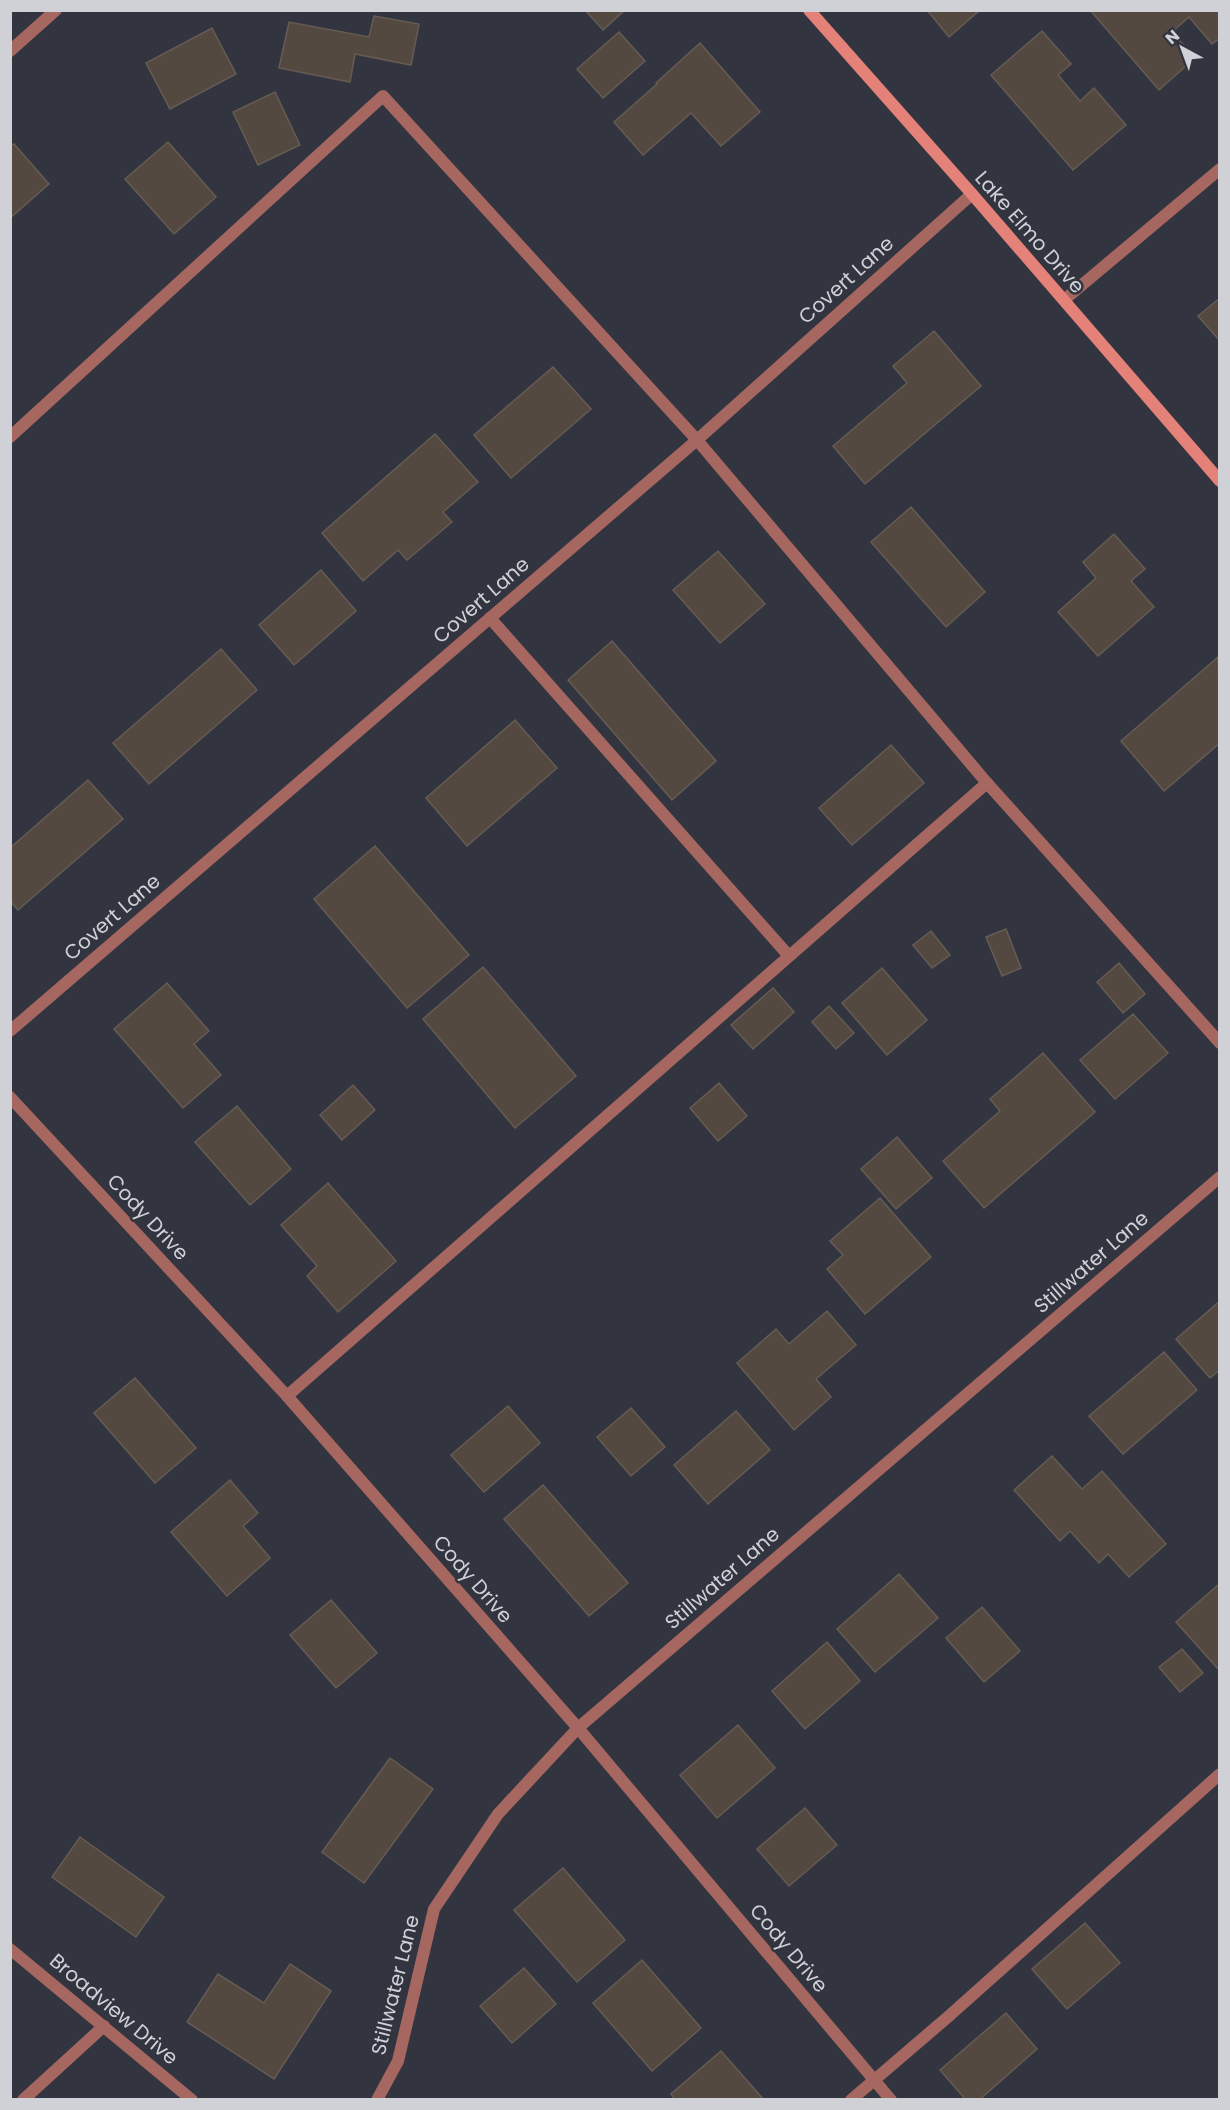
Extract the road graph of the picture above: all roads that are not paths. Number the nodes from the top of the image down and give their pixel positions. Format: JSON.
{"nodes":[{"id":1,"x":56,"y":10,"type":"edge"},
{"id":2,"x":808,"y":10,"type":"edge"},
{"id":3,"x":10,"y":51,"type":"edge"},
{"id":4,"x":1220,"y":169,"type":"edge"},
{"id":5,"x":972,"y":194,"type":"junction"},
{"id":6,"x":1064,"y":300,"type":"junction"},
{"id":7,"x":10,"y":437,"type":"edge"},
{"id":8,"x":697,"y":440,"type":"junction"},
{"id":9,"x":1220,"y":481,"type":"edge"},
{"id":10,"x":490,"y":618,"type":"junction"},
{"id":11,"x":987,"y":783,"type":"junction"},
{"id":12,"x":789,"y":956,"type":"junction"},
{"id":13,"x":10,"y":1031,"type":"edge"},
{"id":14,"x":1220,"y":1043,"type":"edge"},
{"id":15,"x":10,"y":1097,"type":"edge"},
{"id":16,"x":1220,"y":1177,"type":"edge"},
{"id":17,"x":287,"y":1396,"type":"junction"},
{"id":18,"x":578,"y":1728,"type":"junction"},
{"id":19,"x":1220,"y":1774,"type":"edge"},
{"id":20,"x":10,"y":1948,"type":"edge"},
{"id":21,"x":104,"y":2026,"type":"junction"},
{"id":22,"x":874,"y":2079,"type":"junction"},
{"id":23,"x":23,"y":2100,"type":"edge"},
{"id":24,"x":192,"y":2100,"type":"edge"},
{"id":25,"x":377,"y":2100,"type":"edge"},
{"id":26,"x":851,"y":2100,"type":"edge"},
{"id":27,"x":891,"y":2100,"type":"edge"}],
"edges":[{"from":1,"to":3,"type":"street"},
{"from":2,"to":5,"type":"street","name":"Lake Elmo Drive"},
{"from":4,"to":6,"type":"street"},
{"from":5,"to":6,"type":"street","name":"Lake Elmo Drive"},
{"from":5,"to":8,"type":"street","name":"Covert Lane"},
{"from":6,"to":9,"type":"street","name":"Lake Elmo Drive"},
{"from":7,"to":8,"type":"street"},
{"from":8,"to":10,"type":"street","name":"Covert Lane"},
{"from":8,"to":11,"type":"street"},
{"from":10,"to":12,"type":"street"},
{"from":10,"to":13,"type":"street","name":"Covert Lane"},
{"from":11,"to":12,"type":"street"},
{"from":11,"to":14,"type":"street"},
{"from":12,"to":17,"type":"street"},
{"from":15,"to":17,"type":"street","name":"Cody Drive"},
{"from":16,"to":18,"type":"street","name":"Stillwater Lane"},
{"from":17,"to":18,"type":"street","name":"Cody Drive"},
{"from":18,"to":22,"type":"street","name":"Cody Drive"},
{"from":18,"to":25,"type":"street","name":"Stillwater Lane"},
{"from":19,"to":22,"type":"street"},
{"from":20,"to":21,"type":"street","name":"Broadview Drive"},
{"from":21,"to":23,"type":"street"},
{"from":21,"to":24,"type":"street","name":"Broadview Drive"},
{"from":22,"to":26,"type":"street"},
{"from":22,"to":27,"type":"street","name":"Cody Drive"}]}
